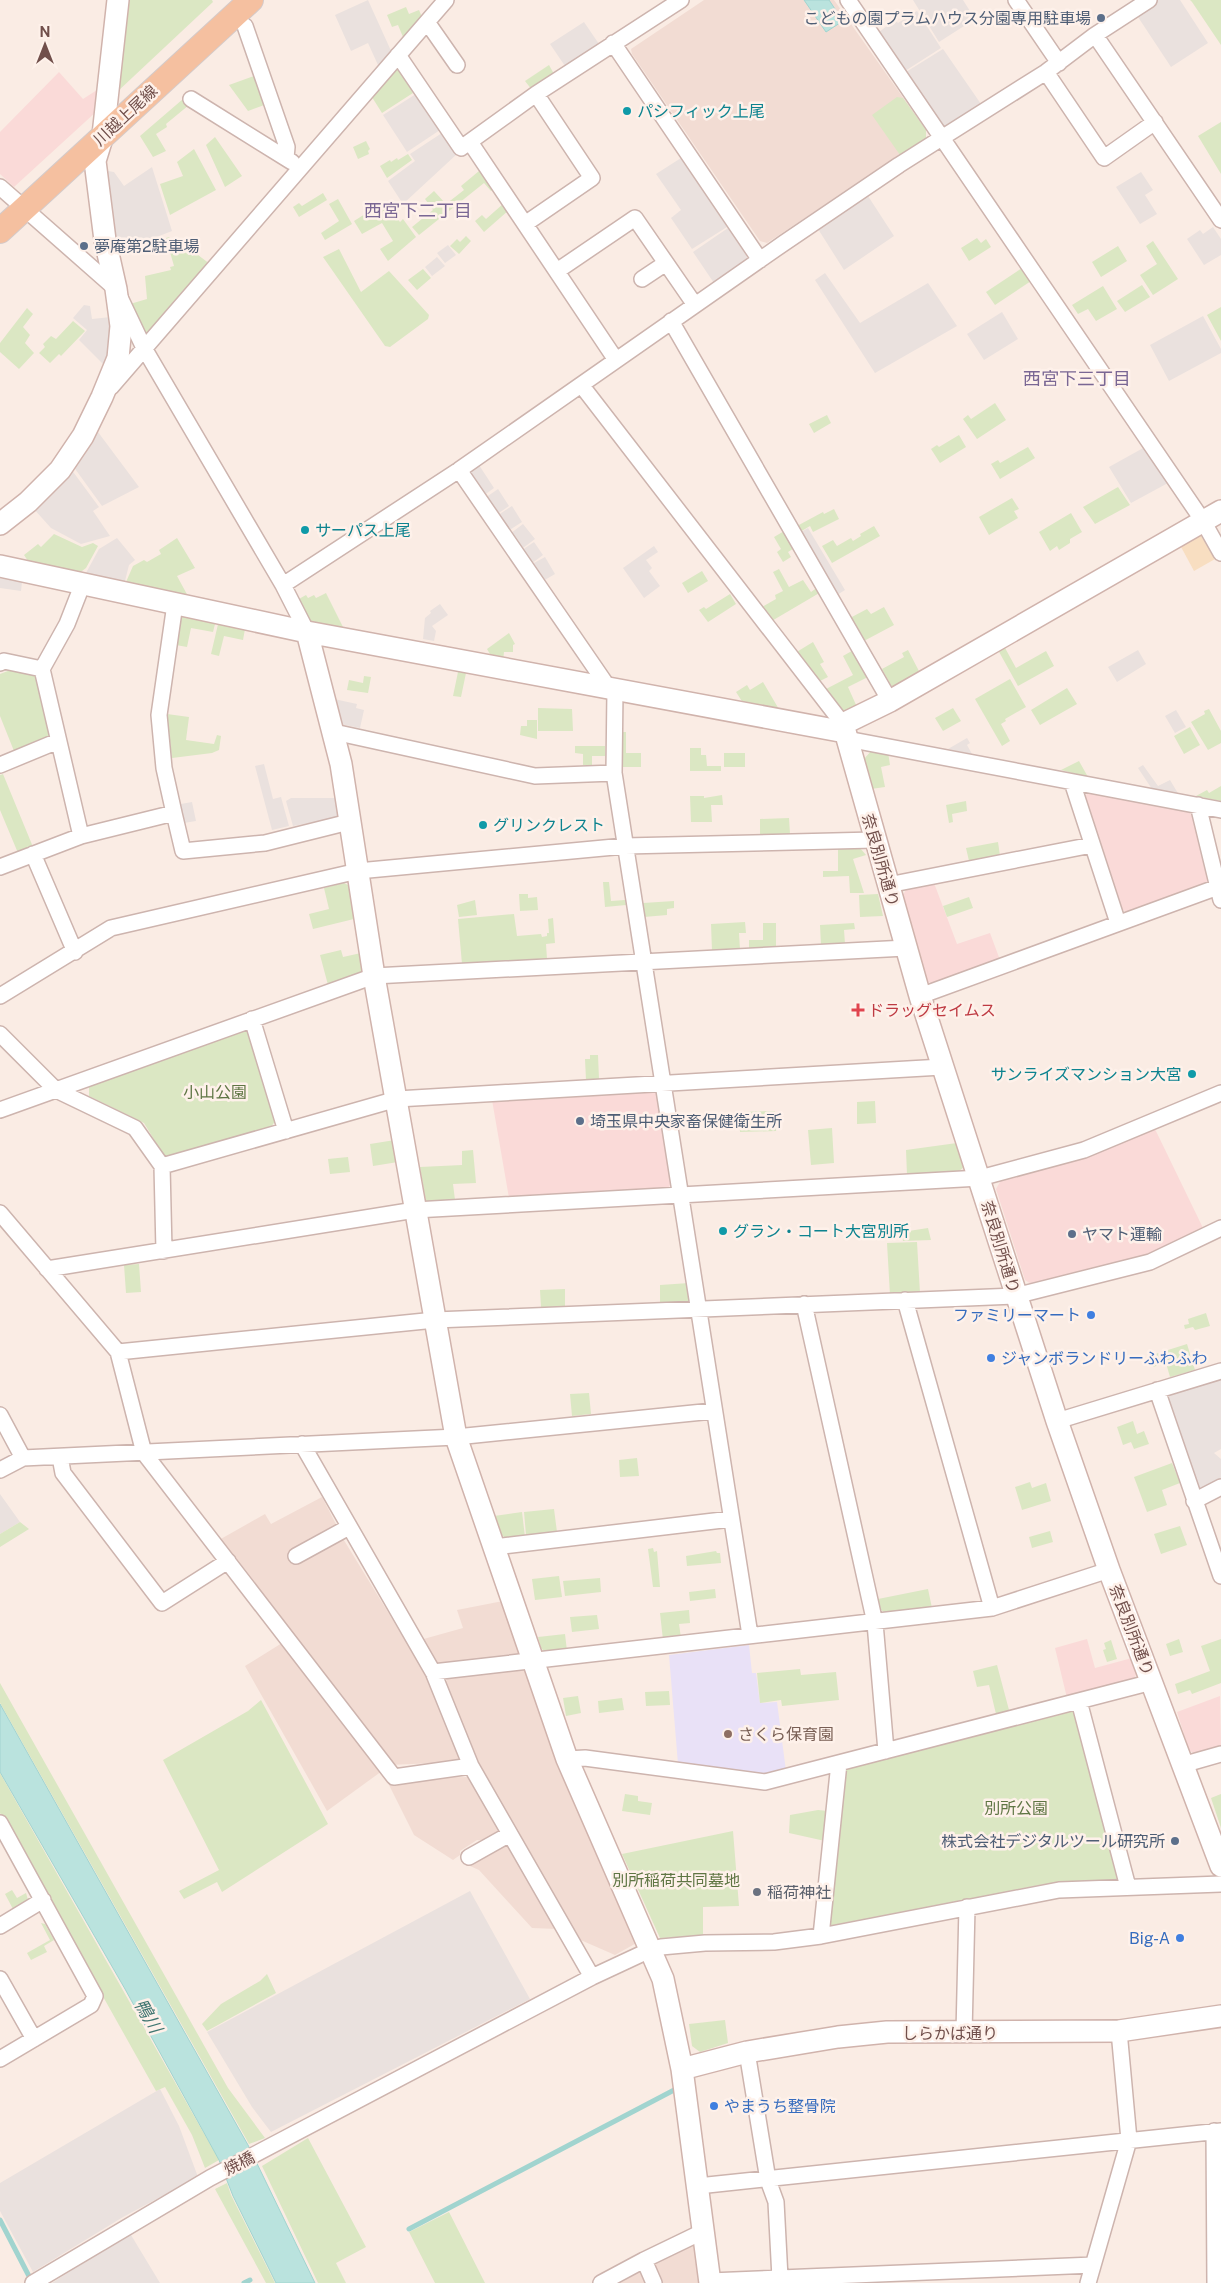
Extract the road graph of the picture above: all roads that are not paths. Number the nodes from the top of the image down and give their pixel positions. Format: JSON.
{"nodes":[{"id":1,"x":118,"y":0,"type":"edge"},
{"id":2,"x":251,"y":0,"type":"edge"},
{"id":3,"x":446,"y":0,"type":"edge"},
{"id":4,"x":681,"y":0,"type":"edge"},
{"id":5,"x":848,"y":0,"type":"edge"},
{"id":6,"x":1016,"y":0,"type":"edge"},
{"id":7,"x":1149,"y":0,"type":"edge"},
{"id":8,"x":427,"y":22,"type":"junction"},
{"id":9,"x":245,"y":26,"type":"dead end"},
{"id":10,"x":1095,"y":36,"type":"junction"},
{"id":11,"x":613,"y":43,"type":"junction"},
{"id":12,"x":398,"y":55,"type":"junction"},
{"id":13,"x":1059,"y":63,"type":"junction"},
{"id":14,"x":457,"y":65,"type":"dead end"},
{"id":15,"x":1046,"y":72,"type":"junction"},
{"id":16,"x":536,"y":94,"type":"junction"},
{"id":17,"x":191,"y":99,"type":"dead end"},
{"id":18,"x":1156,"y":122,"type":"junction"},
{"id":19,"x":104,"y":135,"type":"junction"},
{"id":20,"x":943,"y":138,"type":"junction"},
{"id":21,"x":470,"y":142,"type":"junction"},
{"id":22,"x":286,"y":158,"type":"junction"},
{"id":23,"x":299,"y":167,"type":"junction"},
{"id":24,"x":0,"y":187,"type":"edge"},
{"id":25,"x":23,"y":209,"type":"junction"},
{"id":26,"x":1221,"y":220,"type":"edge"},
{"id":27,"x":525,"y":224,"type":"junction"},
{"id":28,"x":0,"y":231,"type":"edge"},
{"id":29,"x":760,"y":260,"type":"junction"},
{"id":30,"x":666,"y":263,"type":"junction"},
{"id":31,"x":556,"y":271,"type":"junction"},
{"id":32,"x":642,"y":279,"type":"dead end"},
{"id":33,"x":116,"y":289,"type":"junction"},
{"id":34,"x":695,"y":305,"type":"junction"},
{"id":35,"x":672,"y":321,"type":"junction"},
{"id":36,"x":144,"y":348,"type":"junction"},
{"id":37,"x":616,"y":360,"type":"junction"},
{"id":38,"x":582,"y":386,"type":"junction"},
{"id":39,"x":102,"y":398,"type":"junction"},
{"id":40,"x":459,"y":470,"type":"junction"},
{"id":41,"x":1212,"y":516,"type":"edge"},
{"id":42,"x":0,"y":524,"type":"edge"},
{"id":43,"x":1221,"y":553,"type":"edge"},
{"id":44,"x":0,"y":566,"type":"edge"},
{"id":45,"x":83,"y":584,"type":"junction"},
{"id":46,"x":283,"y":584,"type":"junction"},
{"id":47,"x":175,"y":604,"type":"junction"},
{"id":48,"x":307,"y":632,"type":"junction"},
{"id":49,"x":0,"y":663,"type":"edge"},
{"id":50,"x":42,"y":669,"type":"junction"},
{"id":51,"x":609,"y":689,"type":"junction"},
{"id":52,"x":890,"y":701,"type":"junction"},
{"id":53,"x":334,"y":732,"type":"junction"},
{"id":54,"x":845,"y":732,"type":"junction"},
{"id":55,"x":58,"y":741,"type":"junction"},
{"id":56,"x":0,"y":765,"type":"edge"},
{"id":57,"x":614,"y":773,"type":"junction"},
{"id":58,"x":1072,"y":782,"type":"junction"},
{"id":59,"x":1198,"y":805,"type":"junction"},
{"id":60,"x":1221,"y":810,"type":"edge"},
{"id":61,"x":174,"y":813,"type":"junction"},
{"id":62,"x":349,"y":822,"type":"junction"},
{"id":63,"x":81,"y":836,"type":"junction"},
{"id":64,"x":874,"y":840,"type":"junction"},
{"id":65,"x":1092,"y":845,"type":"junction"},
{"id":66,"x":626,"y":846,"type":"junction"},
{"id":67,"x":33,"y":854,"type":"junction"},
{"id":68,"x":0,"y":867,"type":"edge"},
{"id":69,"x":358,"y":871,"type":"junction"},
{"id":70,"x":888,"y":885,"type":"junction"},
{"id":71,"x":1220,"y":894,"type":"edge"},
{"id":72,"x":1118,"y":923,"type":"junction"},
{"id":73,"x":906,"y":948,"type":"junction"},
{"id":74,"x":75,"y":952,"type":"junction"},
{"id":75,"x":643,"y":962,"type":"junction"},
{"id":76,"x":374,"y":976,"type":"junction"},
{"id":77,"x":0,"y":996,"type":"edge"},
{"id":78,"x":920,"y":996,"type":"junction"},
{"id":79,"x":252,"y":1020,"type":"junction"},
{"id":80,"x":0,"y":1034,"type":"edge"},
{"id":81,"x":942,"y":1067,"type":"junction"},
{"id":82,"x":664,"y":1083,"type":"junction"},
{"id":83,"x":56,"y":1090,"type":"junction"},
{"id":84,"x":1221,"y":1093,"type":"edge"},
{"id":85,"x":397,"y":1099,"type":"junction"},
{"id":86,"x":0,"y":1110,"type":"edge"},
{"id":87,"x":286,"y":1131,"type":"junction"},
{"id":88,"x":162,"y":1166,"type":"junction"},
{"id":89,"x":980,"y":1178,"type":"junction"},
{"id":90,"x":681,"y":1196,"type":"junction"},
{"id":91,"x":415,"y":1210,"type":"junction"},
{"id":92,"x":0,"y":1213,"type":"edge"},
{"id":93,"x":1221,"y":1228,"type":"edge"},
{"id":94,"x":164,"y":1251,"type":"junction"},
{"id":95,"x":47,"y":1269,"type":"junction"},
{"id":96,"x":1015,"y":1296,"type":"junction"},
{"id":97,"x":904,"y":1300,"type":"junction"},
{"id":98,"x":804,"y":1304,"type":"junction"},
{"id":99,"x":698,"y":1309,"type":"junction"},
{"id":100,"x":435,"y":1320,"type":"junction"},
{"id":101,"x":118,"y":1352,"type":"junction"},
{"id":102,"x":1221,"y":1371,"type":"edge"},
{"id":103,"x":1156,"y":1390,"type":"junction"},
{"id":104,"x":713,"y":1410,"type":"junction"},
{"id":105,"x":0,"y":1415,"type":"edge"},
{"id":106,"x":1057,"y":1421,"type":"junction"},
{"id":107,"x":456,"y":1438,"type":"junction"},
{"id":108,"x":302,"y":1444,"type":"junction"},
{"id":109,"x":144,"y":1452,"type":"junction"},
{"id":110,"x":60,"y":1456,"type":"junction"},
{"id":111,"x":23,"y":1458,"type":"junction"},
{"id":112,"x":0,"y":1470,"type":"edge"},
{"id":113,"x":1221,"y":1487,"type":"edge"},
{"id":114,"x":1194,"y":1501,"type":"junction"},
{"id":115,"x":731,"y":1519,"type":"junction"},
{"id":116,"x":349,"y":1527,"type":"junction"},
{"id":117,"x":494,"y":1547,"type":"junction"},
{"id":118,"x":296,"y":1556,"type":"dead end"},
{"id":119,"x":228,"y":1561,"type":"junction"},
{"id":120,"x":1110,"y":1570,"type":"junction"},
{"id":121,"x":1220,"y":1570,"type":"edge"},
{"id":122,"x":992,"y":1608,"type":"junction"},
{"id":123,"x":875,"y":1623,"type":"junction"},
{"id":124,"x":750,"y":1635,"type":"junction"},
{"id":125,"x":532,"y":1661,"type":"junction"},
{"id":126,"x":432,"y":1672,"type":"junction"},
{"id":127,"x":1152,"y":1682,"type":"junction"},
{"id":128,"x":1079,"y":1702,"type":"junction"},
{"id":129,"x":886,"y":1751,"type":"junction"},
{"id":130,"x":1221,"y":1754,"type":"edge"},
{"id":131,"x":568,"y":1759,"type":"junction"},
{"id":132,"x":839,"y":1763,"type":"junction"},
{"id":133,"x":1182,"y":1765,"type":"junction"},
{"id":134,"x":472,"y":1766,"type":"junction"},
{"id":135,"x":0,"y":1823,"type":"edge"},
{"id":136,"x":510,"y":1834,"type":"junction"},
{"id":137,"x":469,"y":1857,"type":"dead end"},
{"id":138,"x":1221,"y":1866,"type":"edge"},
{"id":139,"x":1221,"y":1884,"type":"edge"},
{"id":140,"x":1128,"y":1887,"type":"junction"},
{"id":141,"x":43,"y":1900,"type":"junction"},
{"id":142,"x":967,"y":1907,"type":"junction"},
{"id":143,"x":0,"y":1926,"type":"edge"},
{"id":144,"x":821,"y":1936,"type":"junction"},
{"id":145,"x":652,"y":1949,"type":"junction"},
{"id":146,"x":592,"y":1977,"type":"junction"},
{"id":147,"x":0,"y":1979,"type":"edge"},
{"id":148,"x":1221,"y":2016,"type":"edge"},
{"id":149,"x":1119,"y":2032,"type":"junction"},
{"id":150,"x":964,"y":2033,"type":"junction"},
{"id":151,"x":34,"y":2039,"type":"junction"},
{"id":152,"x":747,"y":2052,"type":"junction"},
{"id":153,"x":0,"y":2059,"type":"edge"},
{"id":154,"x":682,"y":2069,"type":"junction"},
{"id":155,"x":1218,"y":2131,"type":"edge"},
{"id":156,"x":1129,"y":2140,"type":"junction"},
{"id":157,"x":768,"y":2180,"type":"junction"},
{"id":158,"x":698,"y":2186,"type":"junction"},
{"id":159,"x":702,"y":2232,"type":"junction"},
{"id":160,"x":644,"y":2260,"type":"junction"},
{"id":161,"x":1093,"y":2265,"type":"junction"},
{"id":162,"x":780,"y":2278,"type":"junction"},
{"id":163,"x":36,"y":2281,"type":"edge"},
{"id":164,"x":710,"y":2282,"type":"edge"},
{"id":165,"x":601,"y":2283,"type":"edge"},
{"id":166,"x":654,"y":2283,"type":"edge"},
{"id":167,"x":1088,"y":2283,"type":"edge"},
{"id":168,"x":1215,"y":2283,"type":"edge"}],
"edges":[{"from":1,"to":19,"type":"street"},
{"from":2,"to":19,"type":"main road","name":"川越上尾線"},
{"from":3,"to":8,"type":"street"},
{"from":4,"to":11,"type":"street"},
{"from":5,"to":20,"type":"street"},
{"from":6,"to":13,"type":"street"},
{"from":7,"to":10,"type":"street"},
{"from":8,"to":12,"type":"street"},
{"from":8,"to":14,"type":"street"},
{"from":9,"to":22,"type":"street"},
{"from":10,"to":13,"type":"street"},
{"from":10,"to":18,"type":"street"},
{"from":11,"to":16,"type":"street"},
{"from":11,"to":29,"type":"street"},
{"from":12,"to":21,"type":"street"},
{"from":12,"to":23,"type":"street"},
{"from":13,"to":15,"type":"street"},
{"from":15,"to":18,"type":"street"},
{"from":15,"to":20,"type":"street"},
{"from":16,"to":21,"type":"street"},
{"from":16,"to":27,"type":"street"},
{"from":17,"to":22,"type":"street"},
{"from":18,"to":26,"type":"street"},
{"from":19,"to":25,"type":"main road","name":"川越上尾線"},
{"from":19,"to":33,"type":"street"},
{"from":20,"to":29,"type":"street"},
{"from":20,"to":41,"type":"street"},
{"from":21,"to":27,"type":"street"},
{"from":22,"to":23,"type":"street"},
{"from":23,"to":36,"type":"street"},
{"from":24,"to":25,"type":"street"},
{"from":25,"to":28,"type":"main road","name":"川越上尾線"},
{"from":25,"to":33,"type":"street"},
{"from":27,"to":31,"type":"street"},
{"from":29,"to":34,"type":"street"},
{"from":30,"to":31,"type":"street"},
{"from":30,"to":32,"type":"street"},
{"from":30,"to":34,"type":"street"},
{"from":31,"to":37,"type":"street"},
{"from":33,"to":36,"type":"street"},
{"from":33,"to":39,"type":"street"},
{"from":34,"to":35,"type":"street"},
{"from":35,"to":37,"type":"street"},
{"from":35,"to":52,"type":"street"},
{"from":36,"to":39,"type":"street"},
{"from":36,"to":46,"type":"street"},
{"from":37,"to":38,"type":"street"},
{"from":38,"to":40,"type":"street"},
{"from":38,"to":54,"type":"street"},
{"from":39,"to":42,"type":"street"},
{"from":40,"to":46,"type":"street"},
{"from":40,"to":51,"type":"street"},
{"from":41,"to":43,"type":"street"},
{"from":41,"to":52,"type":"street"},
{"from":44,"to":45,"type":"street"},
{"from":45,"to":47,"type":"street"},
{"from":45,"to":50,"type":"street"},
{"from":46,"to":48,"type":"street"},
{"from":47,"to":48,"type":"street"},
{"from":47,"to":61,"type":"street"},
{"from":48,"to":51,"type":"street"},
{"from":48,"to":53,"type":"street"},
{"from":49,"to":50,"type":"street"},
{"from":50,"to":55,"type":"street"},
{"from":51,"to":54,"type":"street"},
{"from":51,"to":57,"type":"street"},
{"from":52,"to":54,"type":"street"},
{"from":53,"to":57,"type":"street"},
{"from":53,"to":62,"type":"street"},
{"from":54,"to":58,"type":"street"},
{"from":54,"to":64,"type":"street","name":"奈良別所通り"},
{"from":55,"to":56,"type":"street"},
{"from":55,"to":63,"type":"street"},
{"from":57,"to":66,"type":"street"},
{"from":58,"to":59,"type":"street"},
{"from":58,"to":65,"type":"street"},
{"from":59,"to":60,"type":"street"},
{"from":59,"to":71,"type":"street"},
{"from":61,"to":62,"type":"street"},
{"from":61,"to":63,"type":"street"},
{"from":62,"to":69,"type":"street"},
{"from":63,"to":67,"type":"street"},
{"from":64,"to":66,"type":"street"},
{"from":64,"to":70,"type":"street","name":"奈良別所通り"},
{"from":65,"to":70,"type":"street"},
{"from":65,"to":72,"type":"street"},
{"from":66,"to":69,"type":"street"},
{"from":66,"to":75,"type":"street"},
{"from":67,"to":68,"type":"street"},
{"from":67,"to":74,"type":"street"},
{"from":69,"to":74,"type":"street"},
{"from":69,"to":76,"type":"street"},
{"from":70,"to":73,"type":"street","name":"奈良別所通り"},
{"from":71,"to":72,"type":"street"},
{"from":72,"to":78,"type":"street"},
{"from":73,"to":75,"type":"street"},
{"from":73,"to":78,"type":"street","name":"奈良別所通り"},
{"from":74,"to":77,"type":"street"},
{"from":75,"to":76,"type":"street"},
{"from":75,"to":82,"type":"street"},
{"from":76,"to":79,"type":"street"},
{"from":76,"to":85,"type":"street"},
{"from":78,"to":81,"type":"street","name":"奈良別所通り"},
{"from":79,"to":83,"type":"street"},
{"from":79,"to":87,"type":"street"},
{"from":80,"to":83,"type":"street"},
{"from":81,"to":82,"type":"street"},
{"from":81,"to":89,"type":"street","name":"奈良別所通り"},
{"from":82,"to":85,"type":"street"},
{"from":82,"to":90,"type":"street"},
{"from":83,"to":86,"type":"street"},
{"from":83,"to":88,"type":"street"},
{"from":84,"to":89,"type":"street"},
{"from":85,"to":87,"type":"street"},
{"from":85,"to":91,"type":"street"},
{"from":87,"to":88,"type":"street"},
{"from":88,"to":94,"type":"street"},
{"from":89,"to":90,"type":"street"},
{"from":89,"to":96,"type":"street","name":"奈良別所通り"},
{"from":90,"to":91,"type":"street"},
{"from":90,"to":99,"type":"street"},
{"from":91,"to":94,"type":"street"},
{"from":91,"to":100,"type":"street"},
{"from":92,"to":95,"type":"street"},
{"from":93,"to":96,"type":"street"},
{"from":94,"to":95,"type":"street"},
{"from":95,"to":101,"type":"street"},
{"from":96,"to":97,"type":"street"},
{"from":96,"to":106,"type":"street","name":"奈良別所通り"},
{"from":97,"to":98,"type":"street"},
{"from":97,"to":122,"type":"street"},
{"from":98,"to":99,"type":"street"},
{"from":98,"to":123,"type":"street"},
{"from":99,"to":100,"type":"street"},
{"from":99,"to":104,"type":"street"},
{"from":100,"to":101,"type":"street"},
{"from":100,"to":107,"type":"street"},
{"from":101,"to":109,"type":"street"},
{"from":102,"to":103,"type":"street"},
{"from":103,"to":106,"type":"street"},
{"from":103,"to":114,"type":"street"},
{"from":104,"to":107,"type":"street"},
{"from":104,"to":115,"type":"street"},
{"from":105,"to":111,"type":"street"},
{"from":106,"to":120,"type":"street","name":"奈良別所通り"},
{"from":107,"to":108,"type":"street"},
{"from":107,"to":117,"type":"street"},
{"from":108,"to":109,"type":"street"},
{"from":108,"to":116,"type":"street"},
{"from":109,"to":110,"type":"street"},
{"from":109,"to":119,"type":"street"},
{"from":110,"to":111,"type":"street"},
{"from":110,"to":119,"type":"street"},
{"from":111,"to":112,"type":"street"},
{"from":113,"to":114,"type":"street"},
{"from":114,"to":121,"type":"street"},
{"from":115,"to":117,"type":"street"},
{"from":115,"to":124,"type":"street"},
{"from":116,"to":118,"type":"street"},
{"from":116,"to":126,"type":"street"},
{"from":117,"to":125,"type":"street"},
{"from":119,"to":134,"type":"street"},
{"from":120,"to":122,"type":"street"},
{"from":120,"to":127,"type":"street","name":"奈良別所通り"},
{"from":122,"to":123,"type":"street"},
{"from":123,"to":124,"type":"street"},
{"from":123,"to":129,"type":"street"},
{"from":124,"to":125,"type":"street"},
{"from":125,"to":126,"type":"street"},
{"from":125,"to":131,"type":"street"},
{"from":126,"to":134,"type":"street"},
{"from":127,"to":128,"type":"street"},
{"from":127,"to":133,"type":"street","name":"奈良別所通り"},
{"from":128,"to":129,"type":"street"},
{"from":128,"to":140,"type":"street"},
{"from":129,"to":132,"type":"street"},
{"from":130,"to":133,"type":"street"},
{"from":131,"to":132,"type":"street"},
{"from":131,"to":145,"type":"street"},
{"from":132,"to":144,"type":"street"},
{"from":133,"to":138,"type":"street","name":"奈良別所通り"},
{"from":134,"to":136,"type":"street"},
{"from":135,"to":141,"type":"street"},
{"from":136,"to":137,"type":"street"},
{"from":136,"to":146,"type":"street"},
{"from":139,"to":140,"type":"street","name":"焼橋"},
{"from":140,"to":142,"type":"street","name":"焼橋"},
{"from":141,"to":143,"type":"street"},
{"from":141,"to":151,"type":"street"},
{"from":142,"to":144,"type":"street","name":"焼橋"},
{"from":142,"to":150,"type":"street"},
{"from":144,"to":145,"type":"street","name":"焼橋"},
{"from":145,"to":146,"type":"street","name":"焼橋"},
{"from":145,"to":154,"type":"street"},
{"from":146,"to":163,"type":"street","name":"焼橋"},
{"from":147,"to":151,"type":"street"},
{"from":148,"to":149,"type":"street","name":"しらかば通り"},
{"from":149,"to":150,"type":"street","name":"しらかば通り"},
{"from":149,"to":156,"type":"street"},
{"from":150,"to":152,"type":"street","name":"しらかば通り"},
{"from":151,"to":153,"type":"street"},
{"from":152,"to":154,"type":"street","name":"しらかば通り"},
{"from":152,"to":157,"type":"street"},
{"from":154,"to":158,"type":"street"},
{"from":155,"to":156,"type":"street"},
{"from":155,"to":168,"type":"street"},
{"from":156,"to":157,"type":"street"},
{"from":156,"to":161,"type":"street"},
{"from":157,"to":158,"type":"street"},
{"from":157,"to":162,"type":"street"},
{"from":158,"to":159,"type":"street"},
{"from":159,"to":160,"type":"street"},
{"from":159,"to":164,"type":"street"},
{"from":160,"to":165,"type":"street"},
{"from":160,"to":166,"type":"street"},
{"from":161,"to":162,"type":"street"},
{"from":161,"to":167,"type":"street"},
{"from":162,"to":164,"type":"street"}]}
